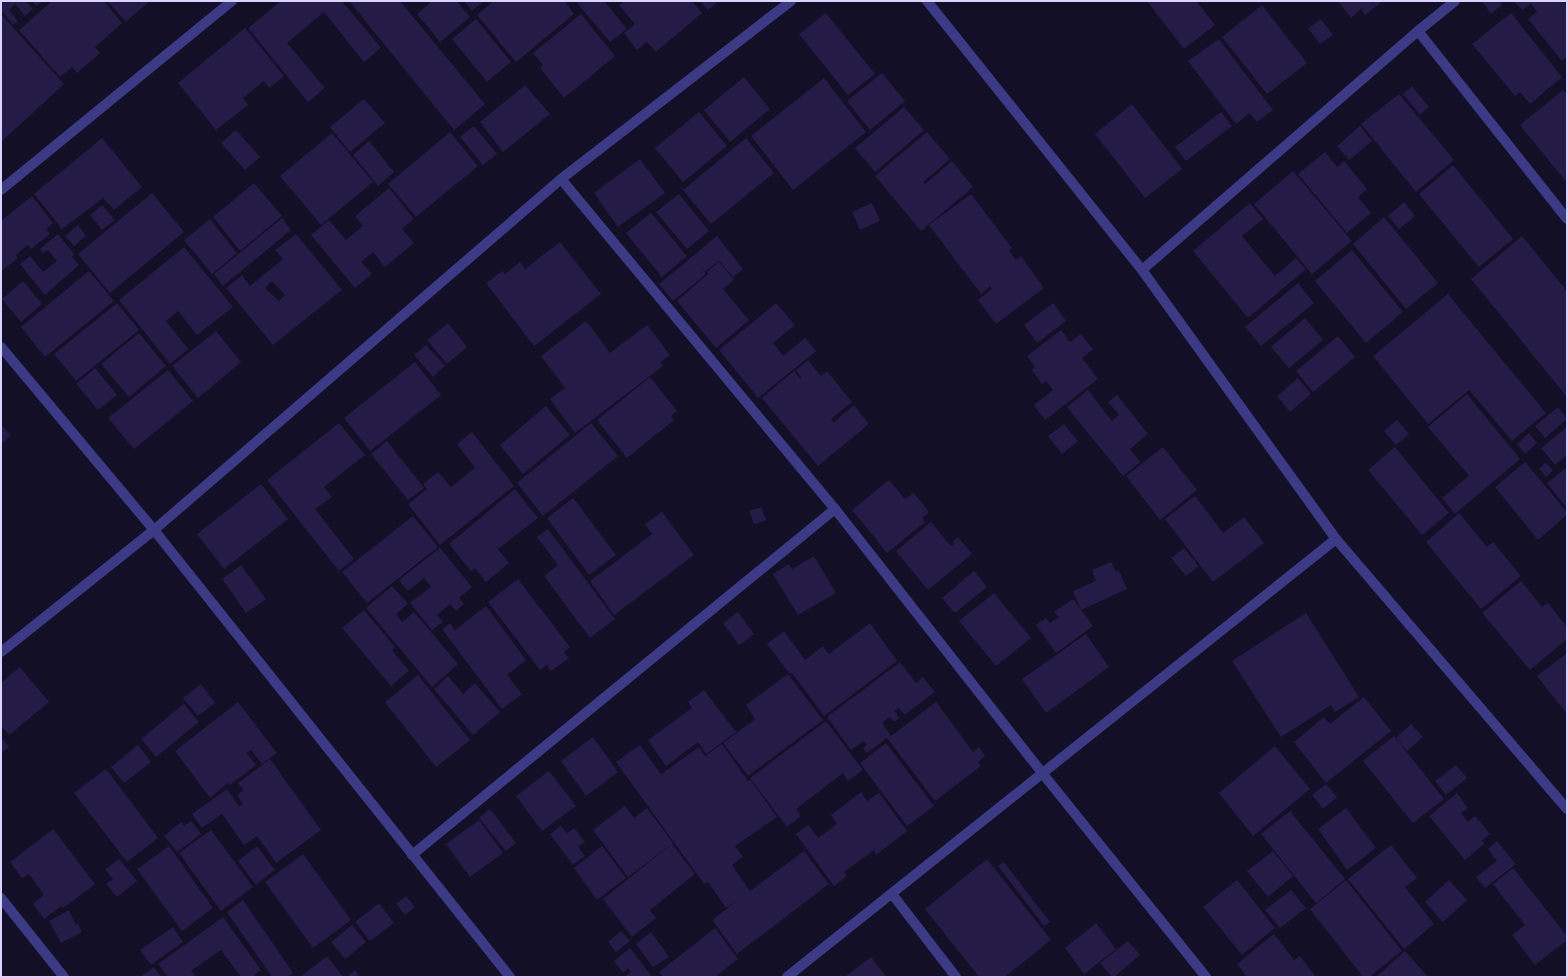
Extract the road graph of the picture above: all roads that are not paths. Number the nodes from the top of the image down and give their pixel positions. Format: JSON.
{"nodes":[{"id":1,"x":232,"y":1,"type":"edge"},
{"id":2,"x":791,"y":1,"type":"edge"},
{"id":3,"x":927,"y":1,"type":"edge"},
{"id":4,"x":1455,"y":1,"type":"edge"},
{"id":5,"x":1418,"y":31,"type":"junction"},
{"id":6,"x":561,"y":179,"type":"junction"},
{"id":7,"x":1,"y":190,"type":"edge"},
{"id":8,"x":1567,"y":219,"type":"edge"},
{"id":9,"x":1142,"y":270,"type":"junction"},
{"id":10,"x":1,"y":347,"type":"edge"},
{"id":11,"x":834,"y":510,"type":"junction"},
{"id":12,"x":154,"y":530,"type":"junction"},
{"id":13,"x":1336,"y":539,"type":"junction"},
{"id":14,"x":1,"y":652,"type":"edge"},
{"id":15,"x":1043,"y":774,"type":"junction"},
{"id":16,"x":1567,"y":809,"type":"edge"},
{"id":17,"x":412,"y":854,"type":"junction"},
{"id":18,"x":892,"y":894,"type":"junction"},
{"id":19,"x":1,"y":898,"type":"edge"},
{"id":20,"x":64,"y":977,"type":"edge"},
{"id":21,"x":510,"y":977,"type":"edge"},
{"id":22,"x":787,"y":977,"type":"edge"},
{"id":23,"x":956,"y":977,"type":"edge"},
{"id":24,"x":1206,"y":977,"type":"edge"}],
"edges":[{"from":1,"to":7,"type":"street"},
{"from":2,"to":6,"type":"street"},
{"from":3,"to":9,"type":"street"},
{"from":4,"to":5,"type":"street"},
{"from":5,"to":8,"type":"street"},
{"from":5,"to":9,"type":"street"},
{"from":6,"to":11,"type":"street"},
{"from":6,"to":12,"type":"street"},
{"from":9,"to":13,"type":"street"},
{"from":10,"to":12,"type":"street"},
{"from":11,"to":15,"type":"street"},
{"from":11,"to":17,"type":"street"},
{"from":12,"to":14,"type":"street"},
{"from":12,"to":17,"type":"street"},
{"from":13,"to":15,"type":"street"},
{"from":13,"to":16,"type":"street"},
{"from":15,"to":18,"type":"street"},
{"from":15,"to":24,"type":"street"},
{"from":17,"to":21,"type":"street"},
{"from":18,"to":22,"type":"street"},
{"from":18,"to":23,"type":"street"},
{"from":19,"to":20,"type":"street"}]}
